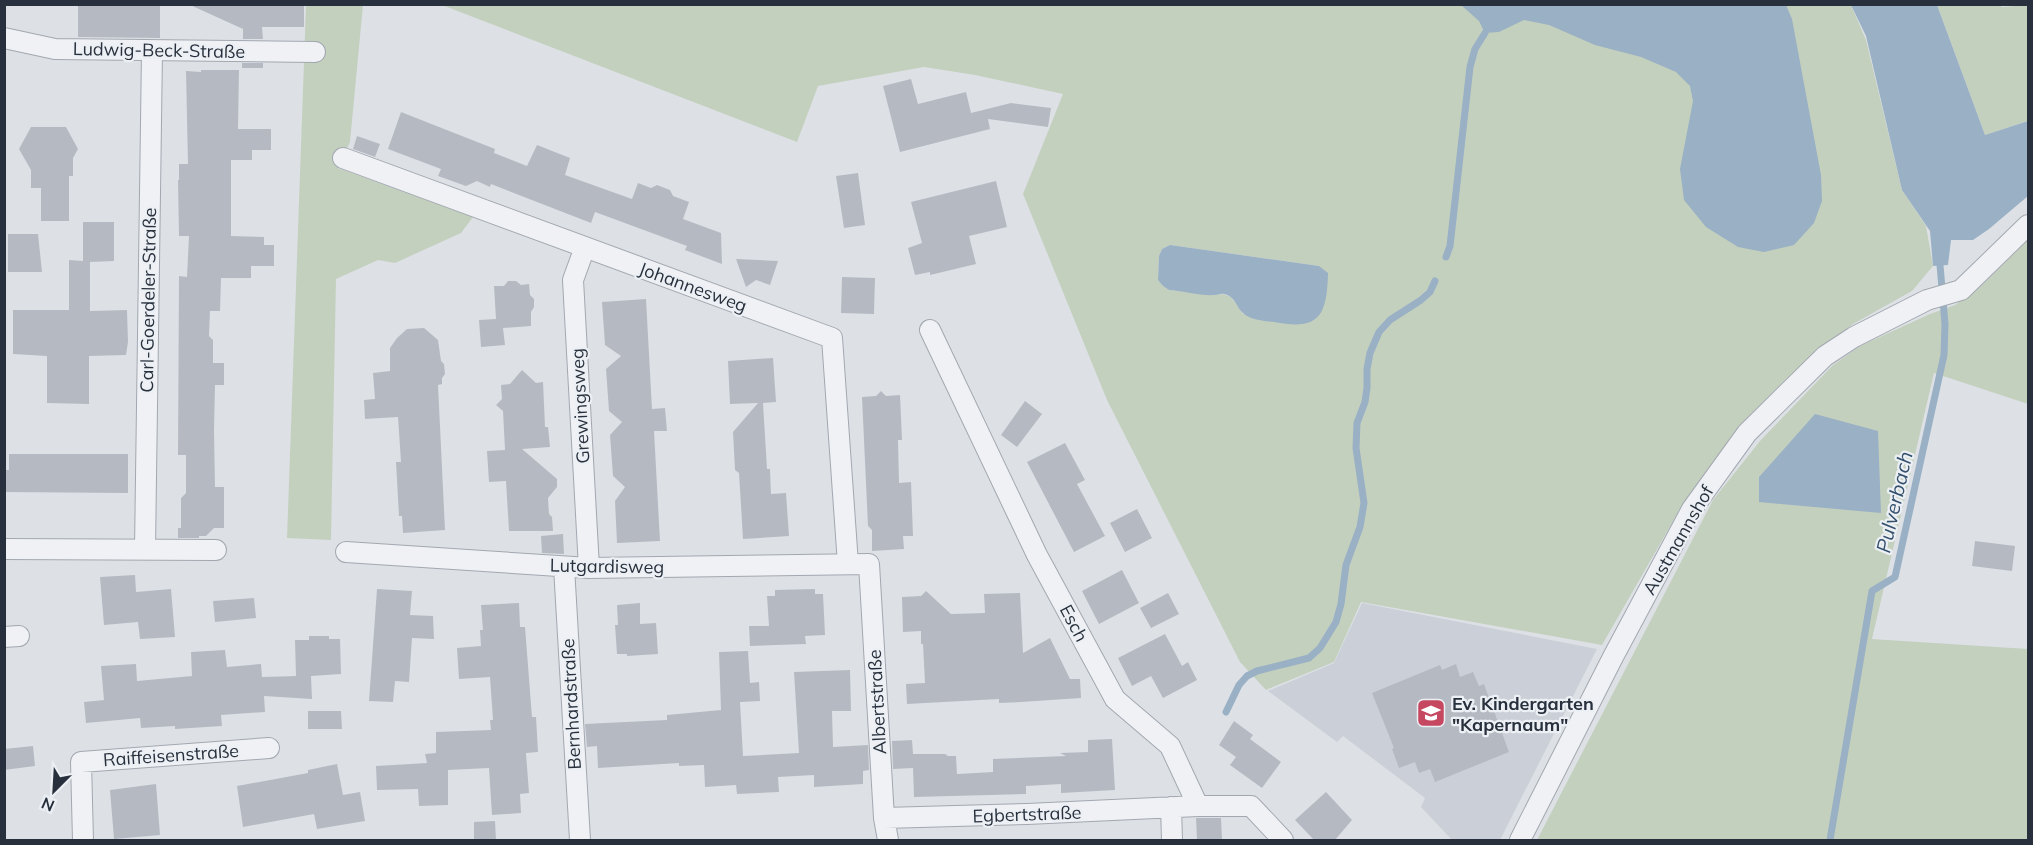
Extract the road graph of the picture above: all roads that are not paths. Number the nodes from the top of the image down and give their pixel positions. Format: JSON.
{"nodes":[{"id":1,"x":4,"y":38,"type":"edge"},
{"id":2,"x":152,"y":51,"type":"junction"},
{"id":3,"x":315,"y":52,"type":"dead end"},
{"id":4,"x":343,"y":158,"type":"dead end"},
{"id":5,"x":2028,"y":225,"type":"edge"},
{"id":6,"x":585,"y":247,"type":"junction"},
{"id":7,"x":930,"y":330,"type":"dead end"},
{"id":8,"x":4,"y":549,"type":"edge"},
{"id":9,"x":145,"y":549,"type":"junction"},
{"id":10,"x":216,"y":550,"type":"dead end"},
{"id":11,"x":346,"y":552,"type":"dead end"},
{"id":12,"x":848,"y":564,"type":"junction"},
{"id":13,"x":869,"y":564,"type":"joint"},
{"id":14,"x":564,"y":567,"type":"junction"},
{"id":15,"x":589,"y":568,"type":"junction"},
{"id":16,"x":268,"y":748,"type":"dead end"},
{"id":17,"x":1197,"y":806,"type":"junction"},
{"id":18,"x":1171,"y":807,"type":"junction"},
{"id":19,"x":884,"y":818,"type":"junction"},
{"id":20,"x":83,"y":840,"type":"edge"},
{"id":21,"x":580,"y":840,"type":"edge"},
{"id":22,"x":888,"y":840,"type":"edge"},
{"id":23,"x":1172,"y":840,"type":"edge"},
{"id":24,"x":1283,"y":840,"type":"edge"},
{"id":25,"x":1520,"y":840,"type":"edge"}],
"edges":[{"from":1,"to":2,"type":"street","name":"Ludwig-Beck-Straße"},
{"from":2,"to":3,"type":"street","name":"Ludwig-Beck-Straße"},
{"from":2,"to":9,"type":"street","name":"Carl-Goerdeler-Straße"},
{"from":4,"to":6,"type":"street","name":"Johannesweg"},
{"from":5,"to":25,"type":"street","name":"Austmannshof"},
{"from":6,"to":12,"type":"street","name":"Johannesweg"},
{"from":6,"to":15,"type":"street","name":"Grewingsweg"},
{"from":7,"to":17,"type":"street","name":"Esch"},
{"from":8,"to":9,"type":"street"},
{"from":9,"to":10,"type":"street"},
{"from":11,"to":14,"type":"street","name":"Lutgardisweg"},
{"from":12,"to":13,"type":"street","name":"Lutgardisweg"},
{"from":12,"to":15,"type":"street","name":"Lutgardisweg"},
{"from":13,"to":19,"type":"street","name":"Albertstraße"},
{"from":14,"to":15,"type":"street","name":"Lutgardisweg"},
{"from":14,"to":21,"type":"street","name":"Bernhardstraße"},
{"from":16,"to":20,"type":"street","name":"Raiffeisenstraße"},
{"from":17,"to":18,"type":"street","name":"Egbertstraße"},
{"from":17,"to":24,"type":"street"},
{"from":18,"to":19,"type":"street","name":"Egbertstraße"},
{"from":18,"to":23,"type":"street"},
{"from":19,"to":22,"type":"street","name":"Albertstraße"}]}
